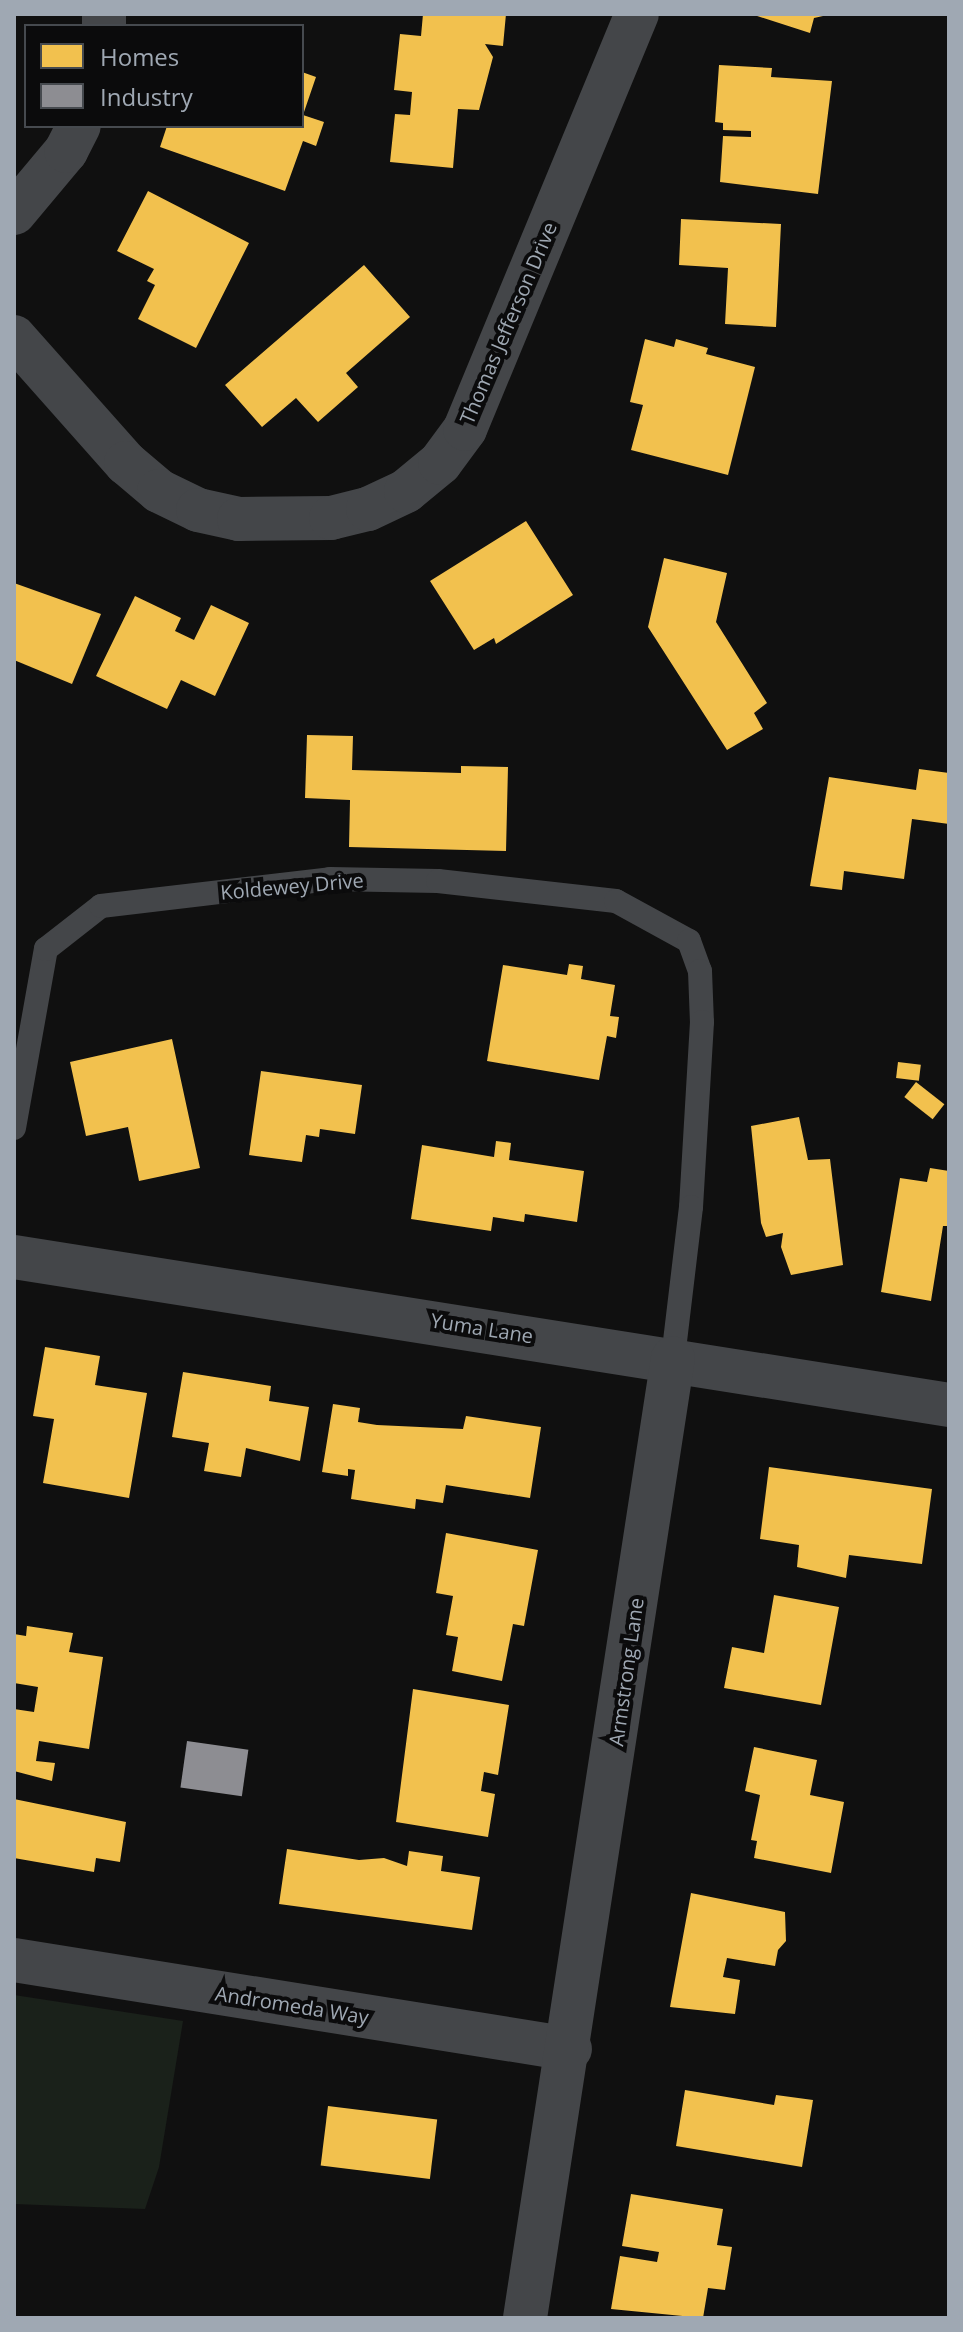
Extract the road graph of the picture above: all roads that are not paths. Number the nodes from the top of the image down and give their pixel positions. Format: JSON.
{"nodes":[{"id":1,"x":637,"y":14,"type":"edge"},
{"id":2,"x":78,"y":128,"type":"edge"},
{"id":3,"x":14,"y":213,"type":"edge"},
{"id":4,"x":14,"y":337,"type":"edge"},
{"id":5,"x":702,"y":1022,"type":"joint"},
{"id":6,"x":14,"y":1128,"type":"edge"},
{"id":7,"x":14,"y":1257,"type":"edge"},
{"id":8,"x":673,"y":1358,"type":"junction"},
{"id":9,"x":949,"y":1405,"type":"edge"},
{"id":10,"x":14,"y":1960,"type":"edge"},
{"id":11,"x":570,"y":2049,"type":"junction"},
{"id":12,"x":525,"y":2318,"type":"edge"}],
"edges":[{"from":1,"to":4,"type":"street","name":"Thomas Jefferson Drive"},
{"from":2,"to":3,"type":"street"},
{"from":5,"to":6,"type":"lane","name":"Koldewey Drive"},
{"from":5,"to":8,"type":"lane","name":"Armstrong Lane"},
{"from":7,"to":8,"type":"street","name":"Yuma Lane"},
{"from":8,"to":9,"type":"street","name":"Yuma Lane"},
{"from":8,"to":11,"type":"street","name":"Armstrong Lane"},
{"from":10,"to":11,"type":"street","name":"Andromeda Way"},
{"from":11,"to":12,"type":"street","name":"Armstrong Lane"}]}
